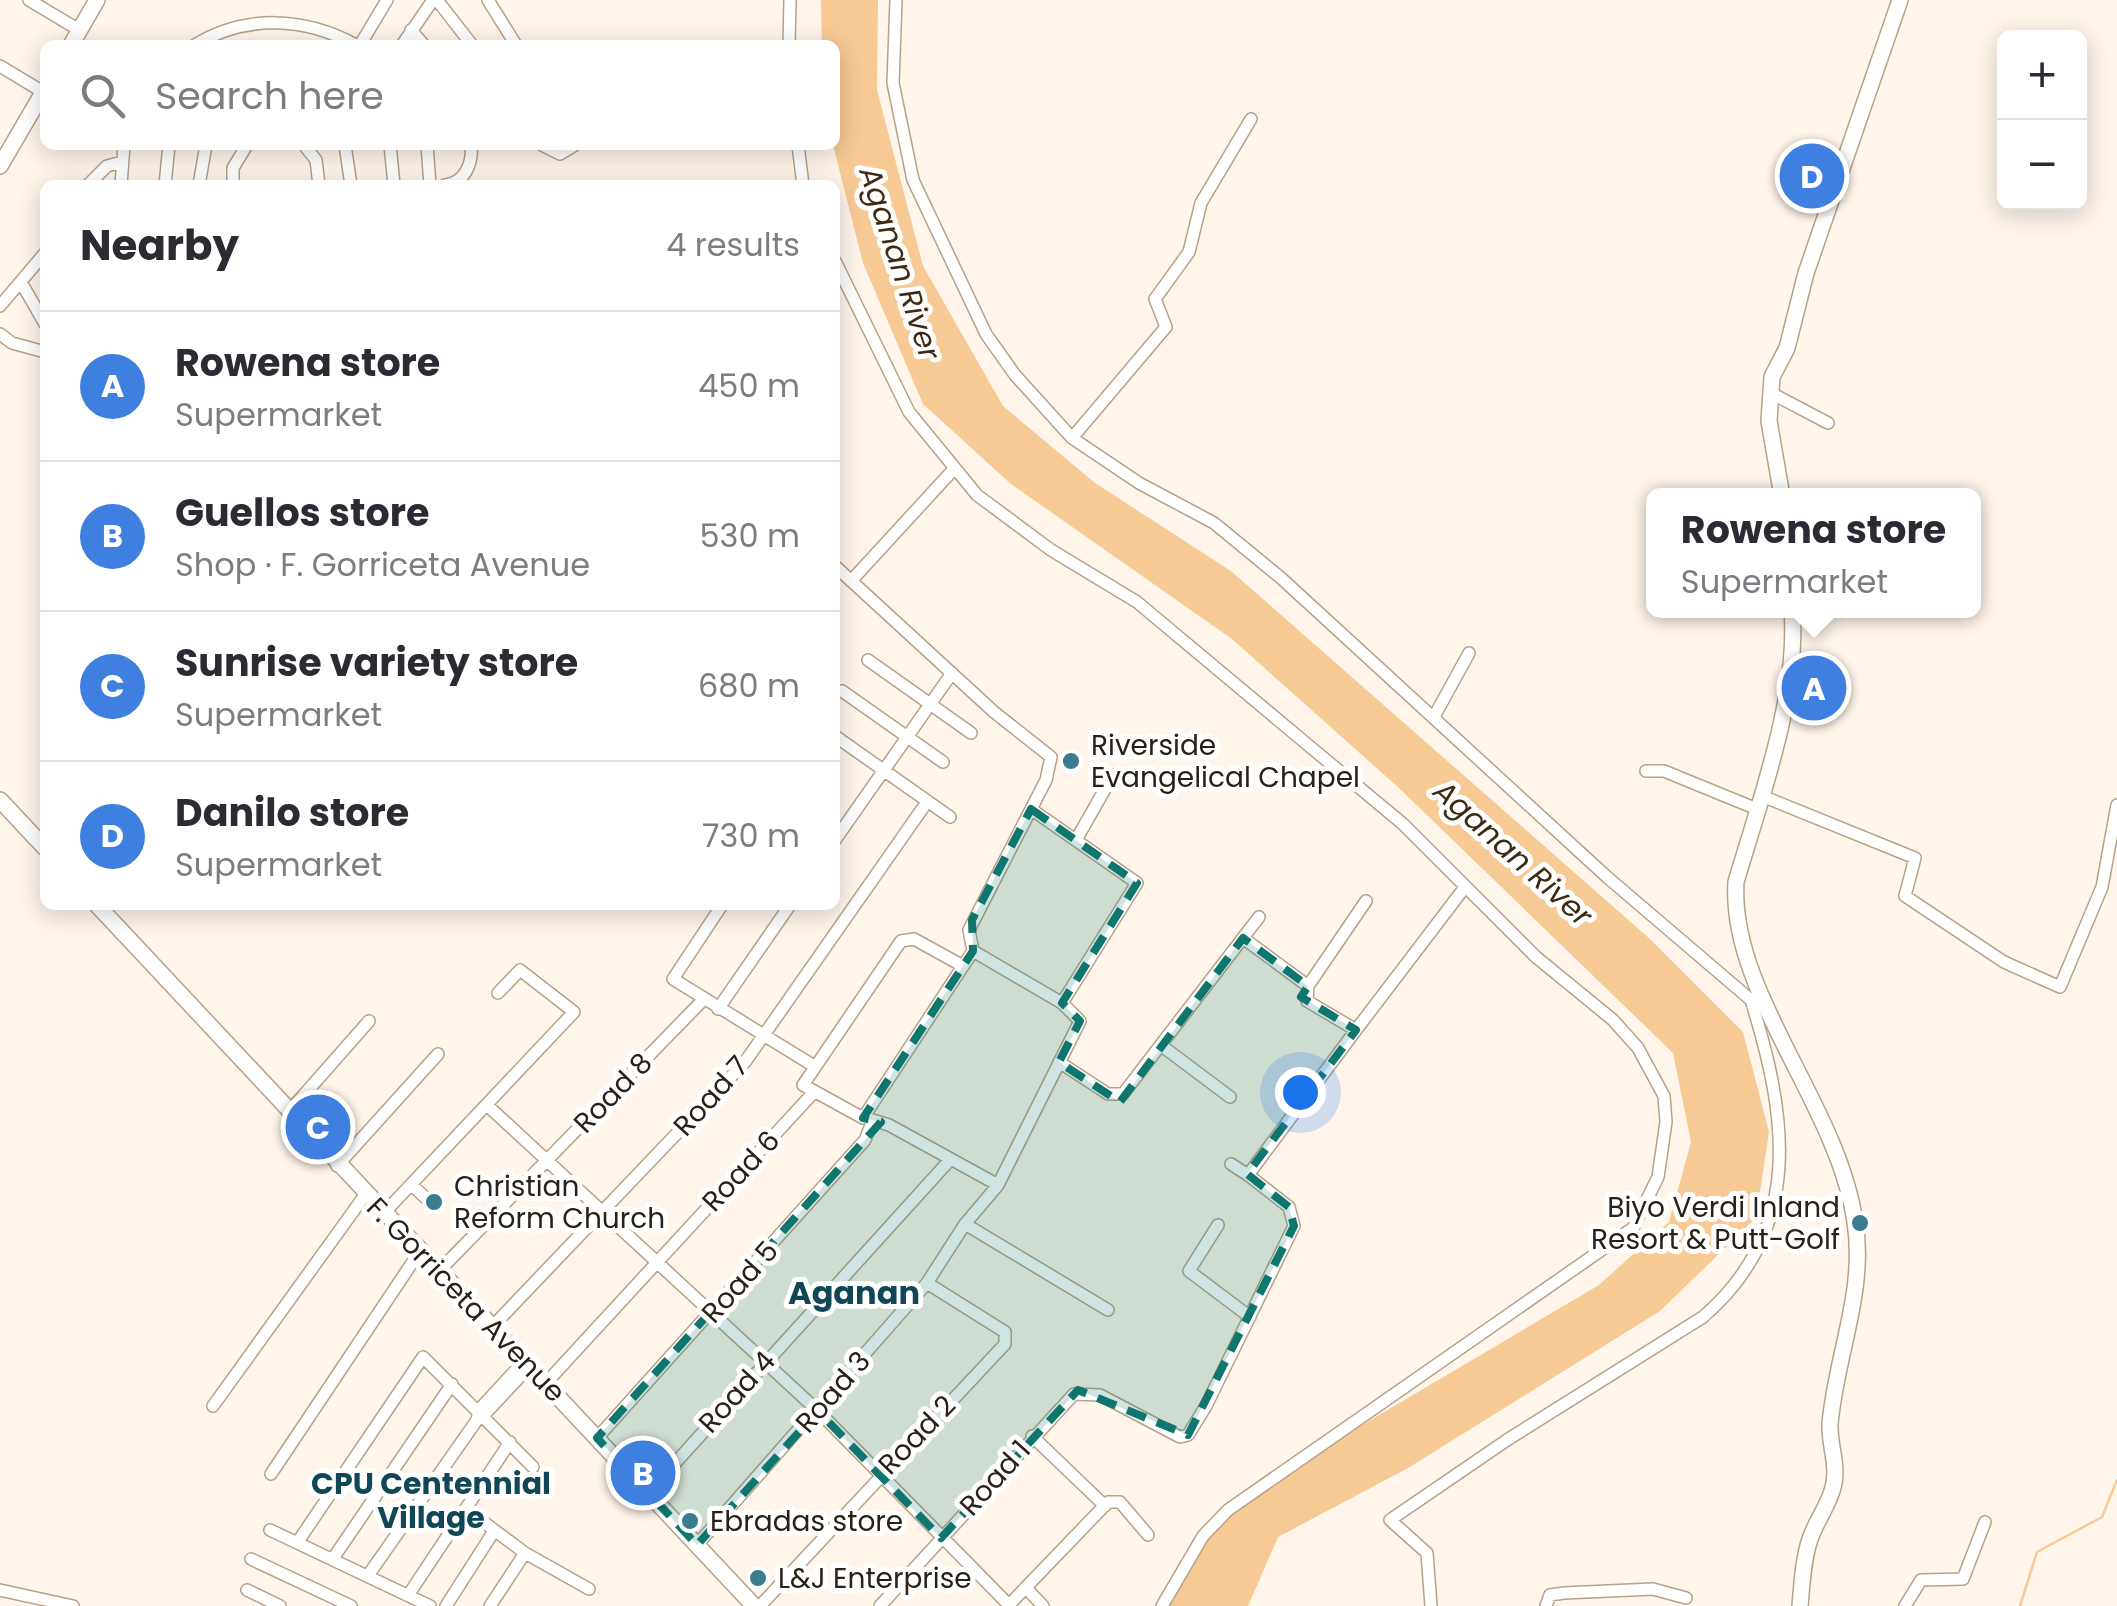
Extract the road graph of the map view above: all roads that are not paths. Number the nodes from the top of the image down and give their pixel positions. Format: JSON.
{"nodes":[{"id":1,"x":30,"y":0,"type":"edge"},
{"id":2,"x":97,"y":0,"type":"edge"},
{"id":3,"x":387,"y":0,"type":"edge"},
{"id":4,"x":435,"y":0,"type":"edge"},
{"id":5,"x":488,"y":0,"type":"edge"},
{"id":6,"x":790,"y":0,"type":"edge"},
{"id":7,"x":896,"y":0,"type":"edge"},
{"id":8,"x":1900,"y":0,"type":"edge"},
{"id":9,"x":411,"y":30,"type":"junction"},
{"id":10,"x":75,"y":38,"type":"edge"},
{"id":11,"x":205,"y":40,"type":"edge"},
{"id":12,"x":347,"y":40,"type":"edge"},
{"id":13,"x":361,"y":40,"type":"edge"},
{"id":14,"x":405,"y":40,"type":"edge"},
{"id":15,"x":420,"y":40,"type":"edge"},
{"id":16,"x":468,"y":40,"type":"edge"},
{"id":17,"x":513,"y":40,"type":"edge"},
{"id":18,"x":790,"y":40,"type":"edge"},
{"id":19,"x":0,"y":66,"type":"edge"},
{"id":20,"x":40,"y":89,"type":"edge"},
{"id":21,"x":40,"y":98,"type":"edge"},
{"id":22,"x":1252,"y":119,"type":"dead end"},
{"id":23,"x":123,"y":150,"type":"edge"},
{"id":24,"x":168,"y":150,"type":"edge"},
{"id":25,"x":205,"y":150,"type":"edge"},
{"id":26,"x":244,"y":150,"type":"edge"},
{"id":27,"x":308,"y":150,"type":"edge"},
{"id":28,"x":346,"y":150,"type":"edge"},
{"id":29,"x":390,"y":150,"type":"edge"},
{"id":30,"x":426,"y":150,"type":"edge"},
{"id":31,"x":471,"y":150,"type":"edge"},
{"id":32,"x":799,"y":150,"type":"edge"},
{"id":33,"x":122,"y":162,"type":"junction"},
{"id":34,"x":0,"y":166,"type":"edge"},
{"id":35,"x":93,"y":180,"type":"edge"},
{"id":36,"x":121,"y":180,"type":"edge"},
{"id":37,"x":166,"y":180,"type":"edge"},
{"id":38,"x":200,"y":180,"type":"edge"},
{"id":39,"x":233,"y":180,"type":"edge"},
{"id":40,"x":318,"y":180,"type":"edge"},
{"id":41,"x":350,"y":180,"type":"edge"},
{"id":42,"x":394,"y":180,"type":"edge"},
{"id":43,"x":430,"y":180,"type":"edge"},
{"id":44,"x":459,"y":180,"type":"edge"},
{"id":45,"x":802,"y":180,"type":"edge"},
{"id":46,"x":40,"y":259,"type":"edge"},
{"id":47,"x":840,"y":272,"type":"edge"},
{"id":48,"x":20,"y":282,"type":"junction"},
{"id":49,"x":0,"y":306,"type":"edge"},
{"id":50,"x":40,"y":316,"type":"edge"},
{"id":51,"x":0,"y":334,"type":"edge"},
{"id":52,"x":40,"y":351,"type":"edge"},
{"id":53,"x":1770,"y":393,"type":"junction"},
{"id":54,"x":1828,"y":423,"type":"dead end"},
{"id":55,"x":1072,"y":438,"type":"junction"},
{"id":56,"x":954,"y":470,"type":"junction"},
{"id":57,"x":1781,"y":488,"type":"edge"},
{"id":58,"x":840,"y":571,"type":"edge"},
{"id":59,"x":850,"y":581,"type":"junction"},
{"id":60,"x":1792,"y":618,"type":"edge"},
{"id":61,"x":1469,"y":653,"type":"dead end"},
{"id":62,"x":868,"y":660,"type":"dead end"},
{"id":63,"x":952,"y":673,"type":"junction"},
{"id":64,"x":842,"y":691,"type":"dead end"},
{"id":65,"x":929,"y":706,"type":"junction"},
{"id":66,"x":1435,"y":715,"type":"junction"},
{"id":67,"x":970,"y":733,"type":"dead end"},
{"id":68,"x":906,"y":738,"type":"junction"},
{"id":69,"x":840,"y":743,"type":"edge"},
{"id":70,"x":943,"y":762,"type":"dead end"},
{"id":71,"x":883,"y":770,"type":"junction"},
{"id":72,"x":1646,"y":770,"type":"dead end"},
{"id":73,"x":1114,"y":775,"type":"dead end"},
{"id":74,"x":0,"y":800,"type":"edge"},
{"id":75,"x":927,"y":802,"type":"junction"},
{"id":76,"x":1759,"y":802,"type":"junction"},
{"id":77,"x":2117,"y":805,"type":"edge"},
{"id":78,"x":1031,"y":809,"type":"junction"},
{"id":79,"x":950,"y":817,"type":"dead end"},
{"id":80,"x":840,"y":833,"type":"edge"},
{"id":81,"x":1076,"y":840,"type":"junction"},
{"id":82,"x":40,"y":843,"type":"edge"},
{"id":83,"x":1464,"y":887,"type":"junction"},
{"id":84,"x":1366,"y":901,"type":"dead end"},
{"id":85,"x":102,"y":910,"type":"edge"},
{"id":86,"x":719,"y":910,"type":"edge"},
{"id":87,"x":787,"y":910,"type":"edge"},
{"id":88,"x":1259,"y":917,"type":"dead end"},
{"id":89,"x":1243,"y":938,"type":"junction"},
{"id":90,"x":973,"y":951,"type":"junction"},
{"id":91,"x":962,"y":966,"type":"junction"},
{"id":92,"x":1308,"y":986,"type":"junction"},
{"id":93,"x":498,"y":993,"type":"dead end"},
{"id":94,"x":1756,"y":998,"type":"junction"},
{"id":95,"x":703,"y":1000,"type":"junction"},
{"id":96,"x":1062,"y":1003,"type":"junction"},
{"id":97,"x":718,"y":1009,"type":"junction"},
{"id":98,"x":369,"y":1022,"type":"dead end"},
{"id":99,"x":1356,"y":1030,"type":"junction"},
{"id":100,"x":762,"y":1036,"type":"junction"},
{"id":101,"x":1162,"y":1046,"type":"junction"},
{"id":102,"x":438,"y":1054,"type":"dead end"},
{"id":103,"x":1059,"y":1062,"type":"junction"},
{"id":104,"x":814,"y":1066,"type":"junction"},
{"id":105,"x":814,"y":1092,"type":"junction"},
{"id":106,"x":1230,"y":1097,"type":"dead end"},
{"id":107,"x":490,"y":1106,"type":"junction"},
{"id":108,"x":288,"y":1113,"type":"junction"},
{"id":109,"x":868,"y":1119,"type":"junction"},
{"id":110,"x":546,"y":1162,"type":"junction"},
{"id":111,"x":948,"y":1162,"type":"junction"},
{"id":112,"x":1230,"y":1164,"type":"dead end"},
{"id":113,"x":337,"y":1166,"type":"junction"},
{"id":114,"x":1248,"y":1175,"type":"junction"},
{"id":115,"x":412,"y":1185,"type":"junction"},
{"id":116,"x":998,"y":1186,"type":"junction"},
{"id":117,"x":365,"y":1196,"type":"junction"},
{"id":118,"x":434,"y":1206,"type":"dead end"},
{"id":119,"x":384,"y":1213,"type":"junction"},
{"id":120,"x":603,"y":1214,"type":"junction"},
{"id":121,"x":965,"y":1224,"type":"junction"},
{"id":122,"x":1218,"y":1225,"type":"dead end"},
{"id":123,"x":420,"y":1251,"type":"junction"},
{"id":124,"x":656,"y":1262,"type":"junction"},
{"id":125,"x":439,"y":1271,"type":"junction"},
{"id":126,"x":927,"y":1283,"type":"junction"},
{"id":127,"x":1108,"y":1310,"type":"dead end"},
{"id":128,"x":713,"y":1314,"type":"junction"},
{"id":129,"x":1250,"y":1317,"type":"junction"},
{"id":130,"x":492,"y":1327,"type":"junction"},
{"id":131,"x":764,"y":1362,"type":"junction"},
{"id":132,"x":526,"y":1364,"type":"junction"},
{"id":133,"x":546,"y":1382,"type":"junction"},
{"id":134,"x":452,"y":1384,"type":"junction"},
{"id":135,"x":214,"y":1406,"type":"dead end"},
{"id":136,"x":818,"y":1411,"type":"junction"},
{"id":137,"x":480,"y":1415,"type":"junction"},
{"id":138,"x":1032,"y":1436,"type":"junction"},
{"id":139,"x":598,"y":1438,"type":"junction"},
{"id":140,"x":510,"y":1442,"type":"junction"},
{"id":141,"x":534,"y":1467,"type":"dead end"},
{"id":142,"x":270,"y":1474,"type":"dead end"},
{"id":143,"x":878,"y":1476,"type":"junction"},
{"id":144,"x":648,"y":1493,"type":"junction"},
{"id":145,"x":1104,"y":1506,"type":"junction"},
{"id":146,"x":466,"y":1509,"type":"junction"},
{"id":147,"x":1985,"y":1522,"type":"dead end"},
{"id":148,"x":270,"y":1530,"type":"dead end"},
{"id":149,"x":494,"y":1531,"type":"junction"},
{"id":150,"x":1148,"y":1535,"type":"dead end"},
{"id":151,"x":941,"y":1538,"type":"junction"},
{"id":152,"x":299,"y":1540,"type":"junction"},
{"id":153,"x":697,"y":1545,"type":"junction"},
{"id":154,"x":525,"y":1553,"type":"junction"},
{"id":155,"x":334,"y":1557,"type":"junction"},
{"id":156,"x":251,"y":1559,"type":"dead end"},
{"id":157,"x":369,"y":1574,"type":"junction"},
{"id":158,"x":1026,"y":1588,"type":"junction"},
{"id":159,"x":589,"y":1589,"type":"dead end"},
{"id":160,"x":0,"y":1590,"type":"edge"},
{"id":161,"x":247,"y":1590,"type":"dead end"},
{"id":162,"x":409,"y":1594,"type":"junction"},
{"id":163,"x":1686,"y":1598,"type":"dead end"},
{"id":164,"x":1008,"y":1605,"type":"edge"},
{"id":165,"x":73,"y":1606,"type":"edge"},
{"id":166,"x":280,"y":1606,"type":"edge"},
{"id":167,"x":352,"y":1606,"type":"edge"},
{"id":168,"x":430,"y":1606,"type":"edge"},
{"id":169,"x":446,"y":1606,"type":"edge"},
{"id":170,"x":490,"y":1606,"type":"edge"},
{"id":171,"x":757,"y":1606,"type":"edge"},
{"id":172,"x":880,"y":1606,"type":"edge"},
{"id":173,"x":1043,"y":1606,"type":"edge"},
{"id":174,"x":1162,"y":1606,"type":"edge"},
{"id":175,"x":1431,"y":1606,"type":"edge"},
{"id":176,"x":1546,"y":1606,"type":"edge"},
{"id":177,"x":1800,"y":1606,"type":"edge"},
{"id":178,"x":1905,"y":1606,"type":"edge"}],
"edges":[{"from":1,"to":10,"type":"street"},
{"from":2,"to":10,"type":"street"},
{"from":3,"to":13,"type":"street"},
{"from":4,"to":9,"type":"street"},
{"from":4,"to":16,"type":"street"},
{"from":5,"to":17,"type":"street"},
{"from":6,"to":18,"type":"street"},
{"from":7,"to":55,"type":"street"},
{"from":8,"to":53,"type":"street"},
{"from":9,"to":14,"type":"street"},
{"from":9,"to":15,"type":"street"},
{"from":11,"to":12,"type":"street"},
{"from":19,"to":20,"type":"street"},
{"from":21,"to":34,"type":"street"},
{"from":22,"to":55,"type":"street"},
{"from":23,"to":33,"type":"street"},
{"from":24,"to":37,"type":"street"},
{"from":25,"to":38,"type":"street"},
{"from":26,"to":39,"type":"street"},
{"from":27,"to":40,"type":"street"},
{"from":28,"to":41,"type":"street"},
{"from":29,"to":42,"type":"street"},
{"from":30,"to":43,"type":"street"},
{"from":31,"to":44,"type":"street"},
{"from":32,"to":45,"type":"street"},
{"from":33,"to":35,"type":"street"},
{"from":33,"to":36,"type":"street"},
{"from":46,"to":48,"type":"street"},
{"from":47,"to":56,"type":"street"},
{"from":48,"to":49,"type":"street"},
{"from":48,"to":50,"type":"street"},
{"from":51,"to":52,"type":"street"},
{"from":53,"to":54,"type":"street"},
{"from":53,"to":57,"type":"street"},
{"from":55,"to":66,"type":"street"},
{"from":56,"to":59,"type":"street"},
{"from":56,"to":83,"type":"street"},
{"from":58,"to":59,"type":"street"},
{"from":59,"to":63,"type":"street"},
{"from":60,"to":76,"type":"street"},
{"from":61,"to":66,"type":"street"},
{"from":62,"to":65,"type":"street"},
{"from":63,"to":65,"type":"street"},
{"from":63,"to":78,"type":"street"},
{"from":64,"to":68,"type":"street"},
{"from":65,"to":67,"type":"street"},
{"from":65,"to":68,"type":"street"},
{"from":66,"to":94,"type":"street"},
{"from":68,"to":70,"type":"street"},
{"from":68,"to":71,"type":"street"},
{"from":69,"to":71,"type":"street"},
{"from":71,"to":75,"type":"street"},
{"from":71,"to":80,"type":"street"},
{"from":72,"to":76,"type":"street"},
{"from":73,"to":81,"type":"street"},
{"from":74,"to":82,"type":"street"},
{"from":75,"to":79,"type":"street"},
{"from":75,"to":100,"type":"street","name":"Road 7"},
{"from":76,"to":77,"type":"street"},
{"from":76,"to":94,"type":"street"},
{"from":78,"to":81,"type":"street"},
{"from":78,"to":90,"type":"street"},
{"from":81,"to":96,"type":"street"},
{"from":83,"to":99,"type":"street"},
{"from":83,"to":174,"type":"street"},
{"from":84,"to":92,"type":"street"},
{"from":85,"to":108,"type":"street","name":"F. Gorriceta Avenue"},
{"from":86,"to":95,"type":"street"},
{"from":87,"to":97,"type":"street"},
{"from":88,"to":89,"type":"street"},
{"from":89,"to":92,"type":"street"},
{"from":89,"to":101,"type":"street"},
{"from":90,"to":91,"type":"street","name":"Road 5"},
{"from":90,"to":96,"type":"street"},
{"from":91,"to":104,"type":"street"},
{"from":91,"to":109,"type":"street","name":"Road 5"},
{"from":92,"to":99,"type":"street"},
{"from":93,"to":107,"type":"street"},
{"from":94,"to":175,"type":"street"},
{"from":94,"to":177,"type":"street"},
{"from":95,"to":97,"type":"street"},
{"from":95,"to":110,"type":"street","name":"Road 8"},
{"from":96,"to":103,"type":"street","name":"Road 3"},
{"from":97,"to":100,"type":"street"},
{"from":98,"to":108,"type":"street"},
{"from":99,"to":114,"type":"street"},
{"from":100,"to":104,"type":"street"},
{"from":100,"to":120,"type":"street","name":"Road 7"},
{"from":101,"to":103,"type":"street"},
{"from":101,"to":106,"type":"street"},
{"from":102,"to":113,"type":"street"},
{"from":103,"to":116,"type":"street","name":"Road 3"},
{"from":104,"to":105,"type":"street"},
{"from":105,"to":109,"type":"street"},
{"from":105,"to":124,"type":"street","name":"Road 6"},
{"from":107,"to":110,"type":"street"},
{"from":107,"to":115,"type":"street"},
{"from":108,"to":113,"type":"street","name":"F. Gorriceta Avenue"},
{"from":109,"to":111,"type":"street"},
{"from":109,"to":128,"type":"street","name":"Road 5"},
{"from":110,"to":120,"type":"street"},
{"from":110,"to":125,"type":"street","name":"Road 8"},
{"from":111,"to":116,"type":"street"},
{"from":111,"to":131,"type":"street","name":"Road 4"},
{"from":112,"to":114,"type":"street"},
{"from":113,"to":117,"type":"street","name":"F. Gorriceta Avenue"},
{"from":114,"to":129,"type":"street"},
{"from":115,"to":118,"type":"street"},
{"from":115,"to":119,"type":"street"},
{"from":116,"to":121,"type":"street","name":"Road 3"},
{"from":117,"to":119,"type":"street","name":"F. Gorriceta Avenue"},
{"from":117,"to":135,"type":"street"},
{"from":119,"to":123,"type":"street","name":"F. Gorriceta Avenue"},
{"from":120,"to":124,"type":"street"},
{"from":120,"to":130,"type":"street","name":"Road 7"},
{"from":121,"to":126,"type":"street","name":"Road 3"},
{"from":121,"to":127,"type":"street"},
{"from":122,"to":129,"type":"street"},
{"from":123,"to":125,"type":"street","name":"F. Gorriceta Avenue"},
{"from":123,"to":142,"type":"street"},
{"from":124,"to":128,"type":"street"},
{"from":124,"to":133,"type":"street","name":"Road 6"},
{"from":125,"to":130,"type":"street","name":"F. Gorriceta Avenue"},
{"from":126,"to":136,"type":"street","name":"Road 3"},
{"from":126,"to":143,"type":"street","name":"Road 2"},
{"from":128,"to":131,"type":"street"},
{"from":128,"to":139,"type":"street","name":"Road 5"},
{"from":129,"to":138,"type":"street","name":"Road 1"},
{"from":130,"to":132,"type":"street","name":"F. Gorriceta Avenue"},
{"from":131,"to":136,"type":"street"},
{"from":131,"to":144,"type":"street","name":"Road 4"},
{"from":132,"to":133,"type":"street","name":"F. Gorriceta Avenue"},
{"from":132,"to":137,"type":"street"},
{"from":133,"to":139,"type":"street","name":"F. Gorriceta Avenue"},
{"from":134,"to":137,"type":"street"},
{"from":134,"to":152,"type":"street"},
{"from":134,"to":155,"type":"street"},
{"from":136,"to":143,"type":"street"},
{"from":136,"to":153,"type":"street","name":"Road 3"},
{"from":137,"to":140,"type":"street"},
{"from":137,"to":157,"type":"street"},
{"from":138,"to":145,"type":"street"},
{"from":138,"to":151,"type":"street","name":"Road 1"},
{"from":139,"to":144,"type":"street","name":"F. Gorriceta Avenue"},
{"from":140,"to":141,"type":"street"},
{"from":140,"to":146,"type":"street"},
{"from":143,"to":151,"type":"street"},
{"from":143,"to":171,"type":"street","name":"Road 2"},
{"from":144,"to":153,"type":"street","name":"F. Gorriceta Avenue"},
{"from":145,"to":150,"type":"street"},
{"from":145,"to":158,"type":"street"},
{"from":146,"to":149,"type":"street"},
{"from":146,"to":162,"type":"street"},
{"from":147,"to":178,"type":"street"},
{"from":148,"to":152,"type":"street"},
{"from":149,"to":154,"type":"street"},
{"from":149,"to":169,"type":"street"},
{"from":151,"to":164,"type":"street"},
{"from":151,"to":172,"type":"street","name":"Road 1"},
{"from":152,"to":155,"type":"street"},
{"from":153,"to":171,"type":"street","name":"F. Gorriceta Avenue"},
{"from":154,"to":159,"type":"street"},
{"from":154,"to":170,"type":"street"},
{"from":155,"to":157,"type":"street"},
{"from":156,"to":167,"type":"street"},
{"from":157,"to":162,"type":"street"},
{"from":158,"to":164,"type":"street"},
{"from":158,"to":173,"type":"street"},
{"from":160,"to":165,"type":"street"},
{"from":161,"to":166,"type":"street"},
{"from":162,"to":168,"type":"street"},
{"from":163,"to":176,"type":"street"}]}
